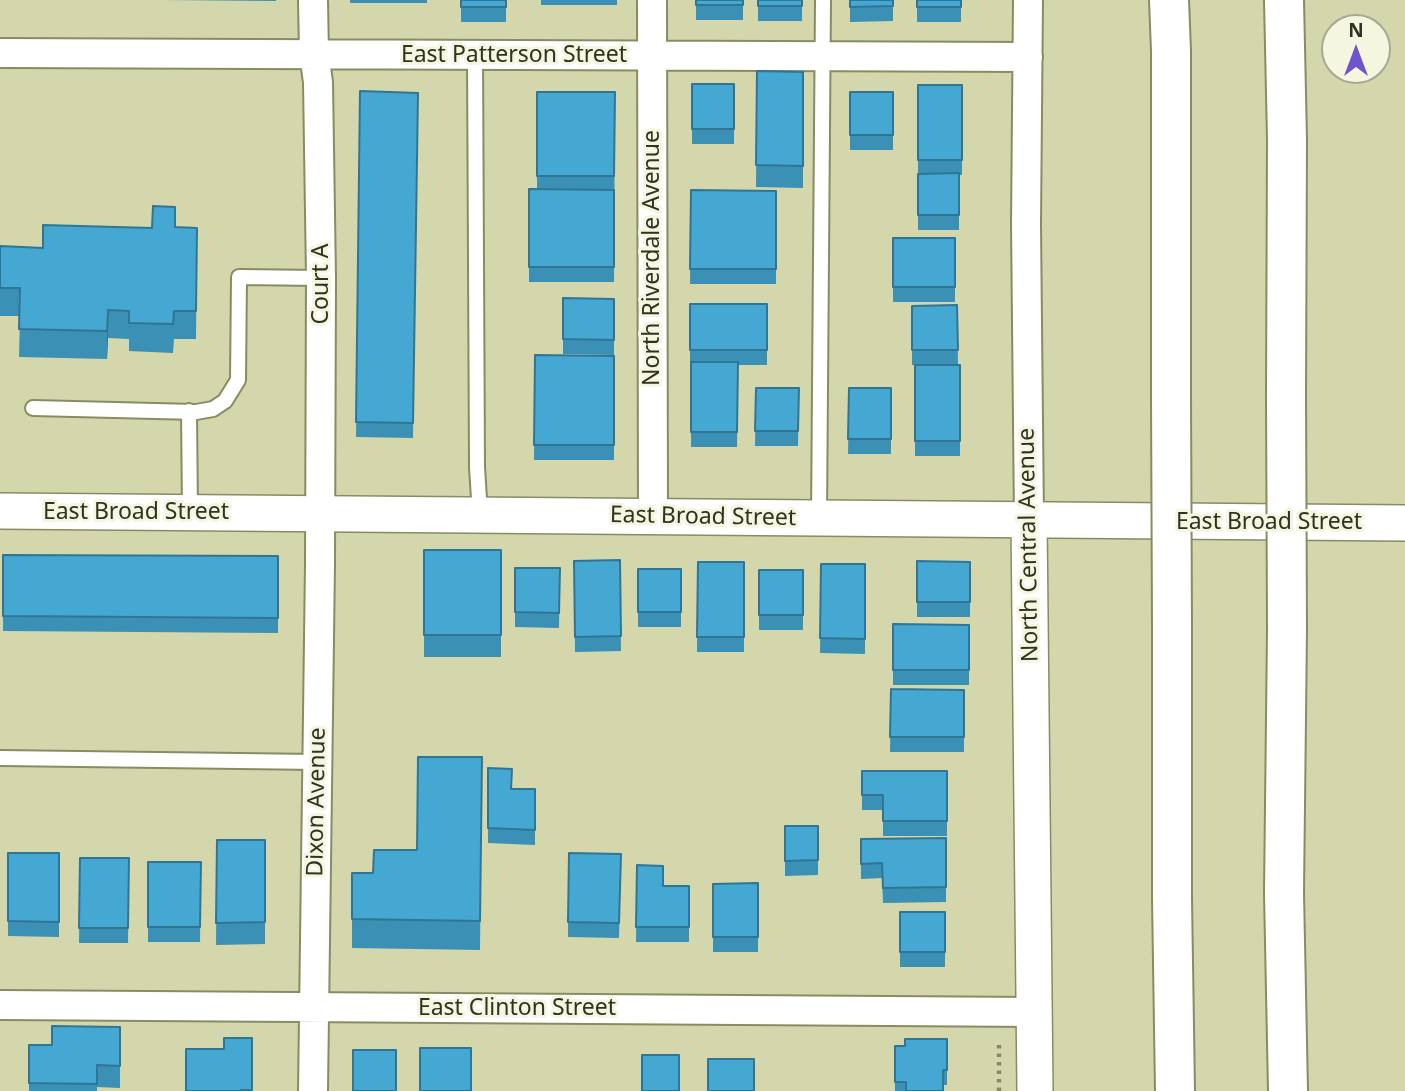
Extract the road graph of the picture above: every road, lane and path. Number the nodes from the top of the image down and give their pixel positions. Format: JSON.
{"nodes":[{"id":1,"x":313,"y":0,"type":"edge"},
{"id":2,"x":652,"y":0,"type":"edge"},
{"id":3,"x":823,"y":0,"type":"edge"},
{"id":4,"x":1028,"y":0,"type":"edge"},
{"id":5,"x":1169,"y":0,"type":"edge"},
{"id":6,"x":1284,"y":0,"type":"edge"},
{"id":7,"x":0,"y":54,"type":"edge"},
{"id":8,"x":314,"y":54,"type":"junction"},
{"id":9,"x":475,"y":55,"type":"junction"},
{"id":10,"x":652,"y":56,"type":"junction"},
{"id":11,"x":823,"y":56,"type":"junction"},
{"id":12,"x":1028,"y":57,"type":"junction"},
{"id":13,"x":321,"y":278,"type":"junction"},
{"id":14,"x":33,"y":408,"type":"dead end"},
{"id":15,"x":189,"y":411,"type":"junction"},
{"id":16,"x":0,"y":511,"type":"edge"},
{"id":17,"x":190,"y":512,"type":"junction"},
{"id":18,"x":320,"y":514,"type":"junction"},
{"id":19,"x":480,"y":515,"type":"junction"},
{"id":20,"x":653,"y":517,"type":"junction"},
{"id":21,"x":819,"y":518,"type":"junction"},
{"id":22,"x":1029,"y":521,"type":"junction"},
{"id":23,"x":1405,"y":523,"type":"edge"},
{"id":24,"x":0,"y":758,"type":"edge"},
{"id":25,"x":318,"y":762,"type":"junction"},
{"id":26,"x":0,"y":1005,"type":"edge"},
{"id":27,"x":315,"y":1006,"type":"junction"},
{"id":28,"x":976,"y":1012,"type":"junction"},
{"id":29,"x":1035,"y":1012,"type":"junction"},
{"id":30,"x":313,"y":1091,"type":"edge"},
{"id":31,"x":999,"y":1091,"type":"edge"},
{"id":32,"x":1035,"y":1091,"type":"edge"},
{"id":33,"x":1175,"y":1091,"type":"edge"},
{"id":34,"x":1288,"y":1091,"type":"edge"}],
"edges":[{"from":1,"to":8,"type":"street","name":"Court A"},
{"from":2,"to":10,"type":"street","name":"North Riverdale Avenue"},
{"from":3,"to":11,"type":"lane"},
{"from":4,"to":12,"type":"street","name":"North Central Avenue"},
{"from":5,"to":33,"type":"highway","bridge":true},
{"from":6,"to":34,"type":"highway","bridge":true},
{"from":7,"to":8,"type":"street","name":"East Patterson Street"},
{"from":8,"to":9,"type":"street","name":"East Patterson Street"},
{"from":8,"to":13,"type":"street","name":"Court A"},
{"from":9,"to":10,"type":"street","name":"East Patterson Street"},
{"from":9,"to":19,"type":"lane"},
{"from":10,"to":11,"type":"street","name":"East Patterson Street"},
{"from":10,"to":20,"type":"street","name":"North Riverdale Avenue"},
{"from":11,"to":12,"type":"street","name":"East Patterson Street"},
{"from":11,"to":21,"type":"lane"},
{"from":12,"to":22,"type":"street","name":"North Central Avenue"},
{"from":13,"to":15,"type":"lane"},
{"from":13,"to":18,"type":"street","name":"Court A"},
{"from":14,"to":15,"type":"lane"},
{"from":15,"to":17,"type":"lane"},
{"from":16,"to":17,"type":"street","name":"East Broad Street"},
{"from":17,"to":18,"type":"street","name":"East Broad Street"},
{"from":18,"to":19,"type":"street","name":"East Broad Street"},
{"from":18,"to":25,"type":"street","name":"Dixon Avenue"},
{"from":19,"to":20,"type":"street","name":"East Broad Street"},
{"from":20,"to":21,"type":"street","name":"East Broad Street"},
{"from":21,"to":22,"type":"street","name":"East Broad Street"},
{"from":22,"to":23,"type":"street","name":"East Broad Street"},
{"from":22,"to":29,"type":"street","name":"North Central Avenue"},
{"from":24,"to":25,"type":"lane"},
{"from":25,"to":27,"type":"street","name":"Dixon Avenue"},
{"from":26,"to":27,"type":"street","name":"East Clinton Street"},
{"from":27,"to":28,"type":"street","name":"East Clinton Street"},
{"from":27,"to":30,"type":"street","name":"Dixon Avenue"},
{"from":28,"to":29,"type":"street","name":"East Clinton Street"},
{"from":28,"to":31,"type":"path"},
{"from":29,"to":32,"type":"street","name":"North Central Avenue"}]}
